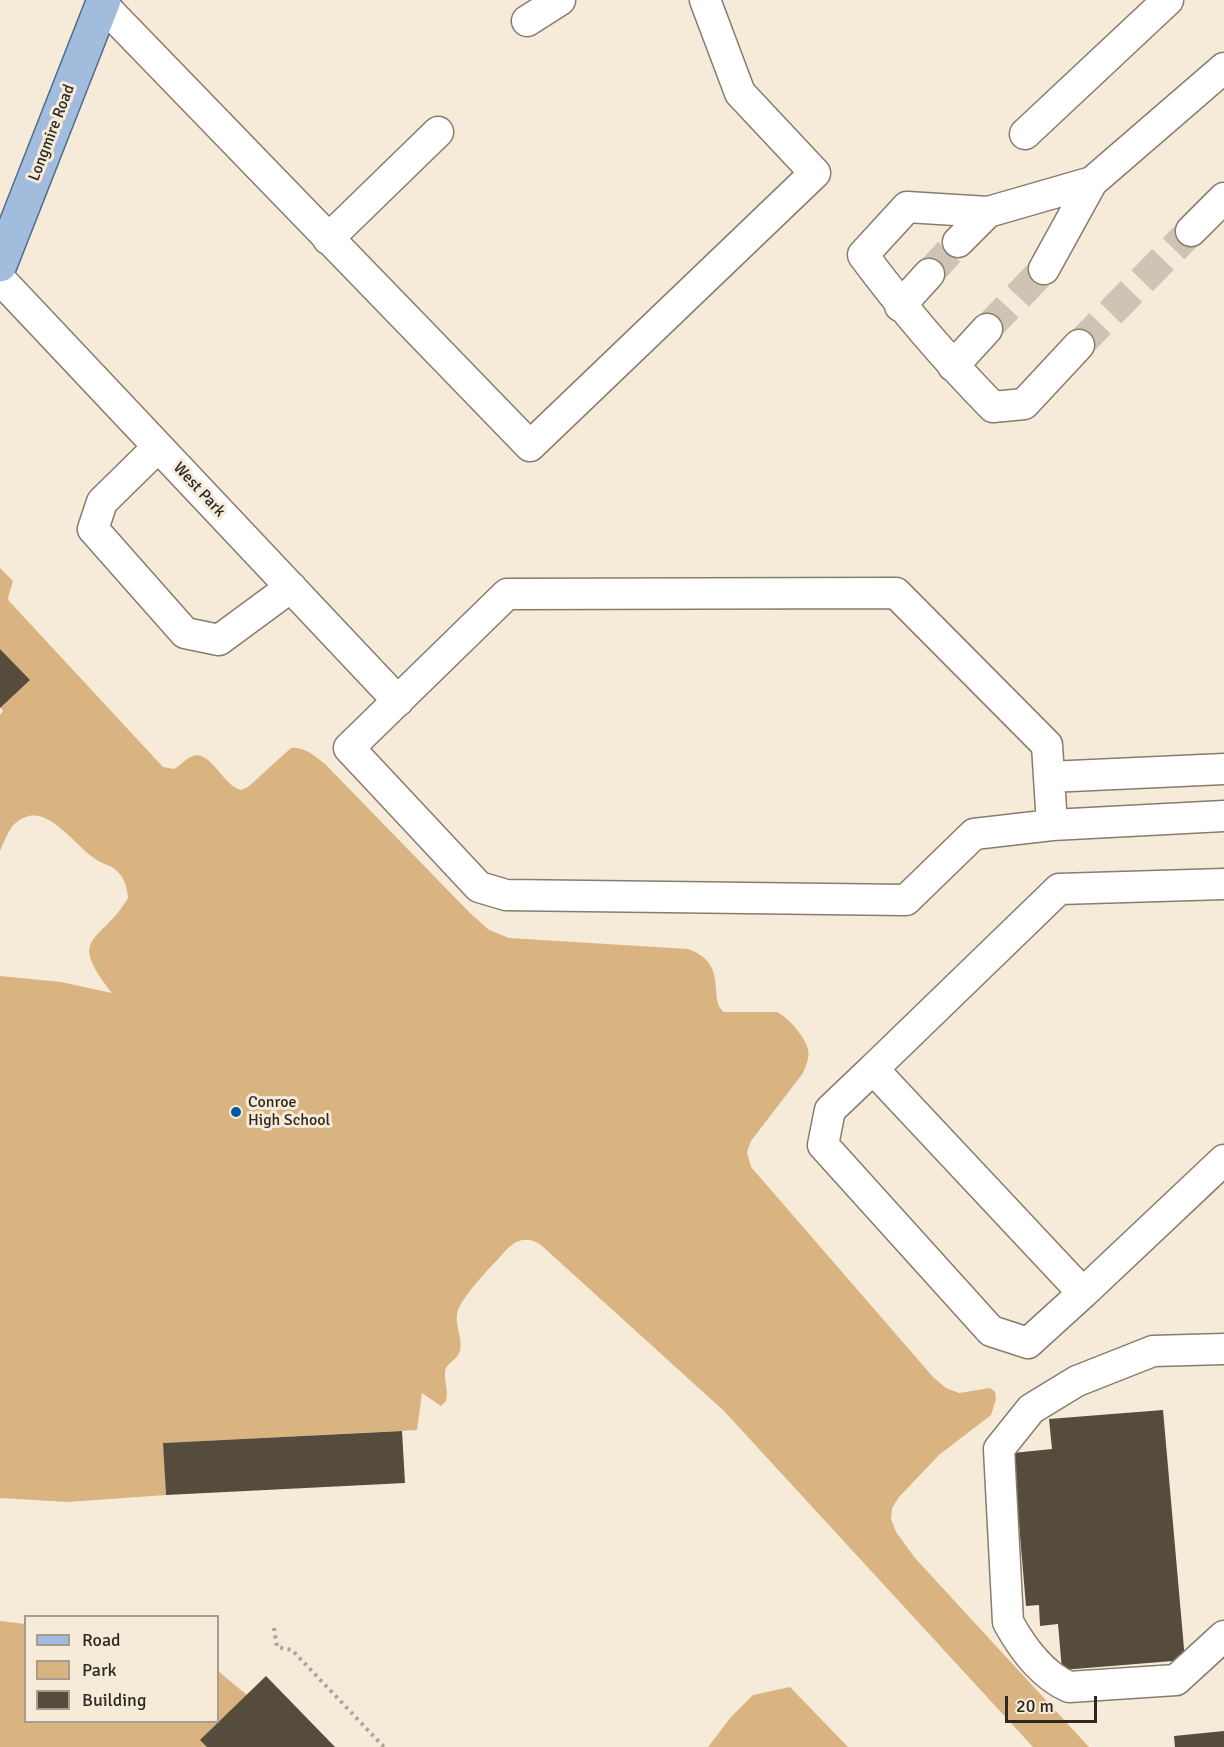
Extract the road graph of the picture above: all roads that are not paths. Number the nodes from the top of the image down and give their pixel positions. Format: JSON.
{"nodes":[{"id":1,"x":560,"y":0,"type":"edge"},
{"id":2,"x":705,"y":0,"type":"edge"},
{"id":3,"x":1168,"y":0,"type":"edge"},
{"id":4,"x":103,"y":2,"type":"edge"},
{"id":5,"x":527,"y":21,"type":"dead end"},
{"id":6,"x":1224,"y":68,"type":"edge"},
{"id":7,"x":438,"y":132,"type":"dead end"},
{"id":8,"x":1025,"y":134,"type":"dead end"},
{"id":9,"x":1092,"y":182,"type":"junction"},
{"id":10,"x":1224,"y":198,"type":"edge"},
{"id":11,"x":988,"y":212,"type":"junction"},
{"id":12,"x":9,"y":215,"type":"edge"},
{"id":13,"x":1191,"y":231,"type":"tunnel mouth"},
{"id":14,"x":328,"y":239,"type":"junction"},
{"id":15,"x":958,"y":242,"type":"tunnel mouth"},
{"id":16,"x":0,"y":265,"type":"edge"},
{"id":17,"x":1044,"y":269,"type":"tunnel mouth"},
{"id":18,"x":929,"y":274,"type":"tunnel mouth"},
{"id":19,"x":0,"y":279,"type":"edge"},
{"id":20,"x":900,"y":306,"type":"junction"},
{"id":21,"x":987,"y":329,"type":"tunnel mouth"},
{"id":22,"x":1079,"y":345,"type":"tunnel mouth"},
{"id":23,"x":952,"y":366,"type":"junction"},
{"id":24,"x":158,"y":447,"type":"junction"},
{"id":25,"x":291,"y":587,"type":"junction"},
{"id":26,"x":398,"y":700,"type":"junction"},
{"id":27,"x":1224,"y":770,"type":"edge"},
{"id":28,"x":1049,"y":777,"type":"junction"},
{"id":29,"x":1224,"y":816,"type":"edge"},
{"id":30,"x":1052,"y":825,"type":"junction"},
{"id":31,"x":1224,"y":884,"type":"edge"},
{"id":32,"x":873,"y":1069,"type":"junction"},
{"id":33,"x":1224,"y":1160,"type":"edge"},
{"id":34,"x":1083,"y":1293,"type":"junction"},
{"id":35,"x":1224,"y":1349,"type":"edge"},
{"id":36,"x":1224,"y":1636,"type":"edge"}],
"edges":[{"from":1,"to":5,"type":"street"},
{"from":2,"to":14,"type":"street"},
{"from":3,"to":8,"type":"street"},
{"from":4,"to":12,"type":"main road","name":"Longmire Road"},
{"from":4,"to":14,"type":"street"},
{"from":6,"to":9,"type":"street"},
{"from":7,"to":14,"type":"street"},
{"from":9,"to":11,"type":"street"},
{"from":9,"to":17,"type":"street"},
{"from":10,"to":13,"type":"street"},
{"from":11,"to":15,"type":"street"},
{"from":11,"to":20,"type":"street"},
{"from":12,"to":16,"type":"main road","name":"Longmire Road"},
{"from":18,"to":20,"type":"street"},
{"from":19,"to":24,"type":"street","name":"West Park"},
{"from":20,"to":23,"type":"street"},
{"from":21,"to":23,"type":"street"},
{"from":22,"to":23,"type":"street"},
{"from":24,"to":25,"type":"street","name":"West Park"},
{"from":24,"to":25,"type":"street"},
{"from":25,"to":26,"type":"street","name":"West Park"},
{"from":26,"to":28,"type":"street"},
{"from":26,"to":30,"type":"street"},
{"from":27,"to":28,"type":"street"},
{"from":28,"to":30,"type":"street"},
{"from":29,"to":30,"type":"street"},
{"from":31,"to":32,"type":"street"},
{"from":32,"to":34,"type":"street"},
{"from":32,"to":34,"type":"street"},
{"from":33,"to":34,"type":"street"},
{"from":35,"to":36,"type":"street"}]}
